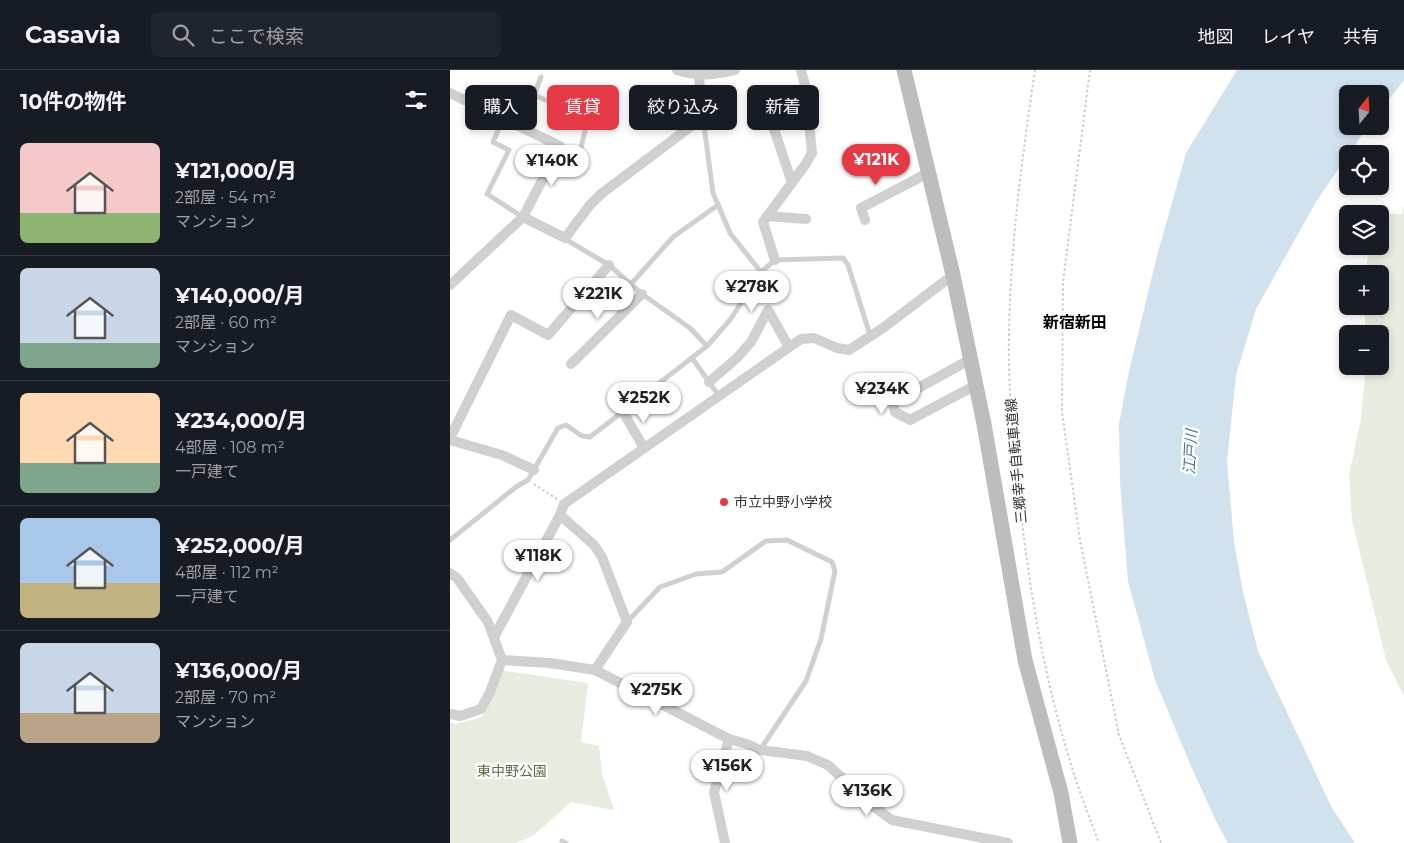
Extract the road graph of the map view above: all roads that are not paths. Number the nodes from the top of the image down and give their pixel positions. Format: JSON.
{"nodes":[{"id":1,"x":677,"y":70,"type":"edge"},
{"id":2,"x":735,"y":70,"type":"edge"},
{"id":3,"x":801,"y":70,"type":"edge"},
{"id":4,"x":904,"y":70,"type":"edge"},
{"id":5,"x":699,"y":76,"type":"junction"},
{"id":6,"x":541,"y":77,"type":"dead end"},
{"id":7,"x":700,"y":85,"type":"edge"},
{"id":8,"x":805,"y":85,"type":"edge"},
{"id":9,"x":537,"y":87,"type":"edge"},
{"id":10,"x":450,"y":93,"type":"edge"},
{"id":11,"x":465,"y":100,"type":"edge"},
{"id":12,"x":498,"y":130,"type":"edge"},
{"id":13,"x":526,"y":130,"type":"edge"},
{"id":14,"x":585,"y":130,"type":"edge"},
{"id":15,"x":686,"y":130,"type":"edge"},
{"id":16,"x":704,"y":130,"type":"edge"},
{"id":17,"x":774,"y":130,"type":"edge"},
{"id":18,"x":810,"y":130,"type":"edge"},
{"id":19,"x":560,"y":146,"type":"junction"},
{"id":20,"x":928,"y":173,"type":"junction"},
{"id":21,"x":792,"y":183,"type":"junction"},
{"id":22,"x":718,"y":205,"type":"junction"},
{"id":23,"x":767,"y":216,"type":"junction"},
{"id":24,"x":523,"y":217,"type":"junction"},
{"id":25,"x":806,"y":219,"type":"dead end"},
{"id":26,"x":865,"y":220,"type":"dead end"},
{"id":27,"x":564,"y":238,"type":"junction"},
{"id":28,"x":775,"y":260,"type":"junction"},
{"id":29,"x":609,"y":265,"type":"junction"},
{"id":30,"x":761,"y":272,"type":"junction"},
{"id":31,"x":953,"y":275,"type":"junction"},
{"id":32,"x":631,"y":284,"type":"junction"},
{"id":33,"x":450,"y":285,"type":"edge"},
{"id":34,"x":642,"y":294,"type":"junction"},
{"id":35,"x":870,"y":336,"type":"junction"},
{"id":36,"x":707,"y":346,"type":"junction"},
{"id":37,"x":789,"y":347,"type":"junction"},
{"id":38,"x":692,"y":358,"type":"junction"},
{"id":39,"x":971,"y":359,"type":"junction"},
{"id":40,"x":571,"y":364,"type":"dead end"},
{"id":41,"x":709,"y":382,"type":"junction"},
{"id":42,"x":976,"y":385,"type":"junction"},
{"id":43,"x":719,"y":396,"type":"junction"},
{"id":44,"x":623,"y":412,"type":"junction"},
{"id":45,"x":450,"y":439,"type":"edge"},
{"id":46,"x":644,"y":448,"type":"junction"},
{"id":47,"x":534,"y":470,"type":"junction"},
{"id":48,"x":560,"y":514,"type":"junction"},
{"id":49,"x":450,"y":540,"type":"edge"},
{"id":50,"x":450,"y":573,"type":"edge"},
{"id":51,"x":627,"y":622,"type":"junction"},
{"id":52,"x":494,"y":637,"type":"junction"},
{"id":53,"x":502,"y":660,"type":"junction"},
{"id":54,"x":595,"y":670,"type":"junction"},
{"id":55,"x":450,"y":714,"type":"edge"},
{"id":56,"x":729,"y":739,"type":"junction"},
{"id":57,"x":760,"y":750,"type":"junction"},
{"id":58,"x":725,"y":843,"type":"edge"},
{"id":59,"x":1008,"y":843,"type":"edge"},
{"id":60,"x":1070,"y":843,"type":"edge"}],
"edges":[{"from":1,"to":5,"type":"street"},
{"from":2,"to":5,"type":"street"},
{"from":3,"to":8,"type":"street"},
{"from":4,"to":20,"type":"street"},
{"from":5,"to":7,"type":"street"},
{"from":6,"to":9,"type":"lane"},
{"from":10,"to":11,"type":"street"},
{"from":12,"to":24,"type":"lane"},
{"from":13,"to":19,"type":"street"},
{"from":14,"to":19,"type":"lane"},
{"from":15,"to":27,"type":"street"},
{"from":16,"to":22,"type":"lane"},
{"from":17,"to":21,"type":"street"},
{"from":18,"to":21,"type":"street"},
{"from":19,"to":24,"type":"street"},
{"from":20,"to":26,"type":"street"},
{"from":20,"to":31,"type":"street"},
{"from":21,"to":23,"type":"street"},
{"from":22,"to":30,"type":"lane"},
{"from":22,"to":32,"type":"lane"},
{"from":23,"to":25,"type":"street"},
{"from":23,"to":28,"type":"street"},
{"from":24,"to":27,"type":"street"},
{"from":24,"to":33,"type":"street"},
{"from":27,"to":29,"type":"lane"},
{"from":28,"to":30,"type":"lane"},
{"from":28,"to":35,"type":"lane"},
{"from":29,"to":32,"type":"lane"},
{"from":29,"to":45,"type":"street"},
{"from":30,"to":36,"type":"lane"},
{"from":31,"to":35,"type":"street"},
{"from":31,"to":39,"type":"street"},
{"from":32,"to":34,"type":"lane"},
{"from":34,"to":36,"type":"lane"},
{"from":34,"to":40,"type":"street"},
{"from":35,"to":37,"type":"street"},
{"from":36,"to":38,"type":"lane"},
{"from":37,"to":41,"type":"street"},
{"from":37,"to":43,"type":"street"},
{"from":38,"to":41,"type":"lane"},
{"from":38,"to":44,"type":"lane"},
{"from":39,"to":42,"type":"street"},
{"from":39,"to":42,"type":"street"},
{"from":41,"to":43,"type":"lane"},
{"from":42,"to":60,"type":"street"},
{"from":43,"to":46,"type":"street"},
{"from":44,"to":46,"type":"street"},
{"from":44,"to":47,"type":"lane"},
{"from":45,"to":47,"type":"street"},
{"from":46,"to":48,"type":"street"},
{"from":47,"to":49,"type":"lane"},
{"from":48,"to":51,"type":"street"},
{"from":48,"to":52,"type":"street"},
{"from":50,"to":52,"type":"street"},
{"from":51,"to":54,"type":"street"},
{"from":51,"to":57,"type":"lane"},
{"from":52,"to":53,"type":"street"},
{"from":53,"to":54,"type":"street"},
{"from":53,"to":55,"type":"street"},
{"from":54,"to":56,"type":"street"},
{"from":56,"to":57,"type":"street"},
{"from":56,"to":58,"type":"street"},
{"from":57,"to":59,"type":"street"}]}
